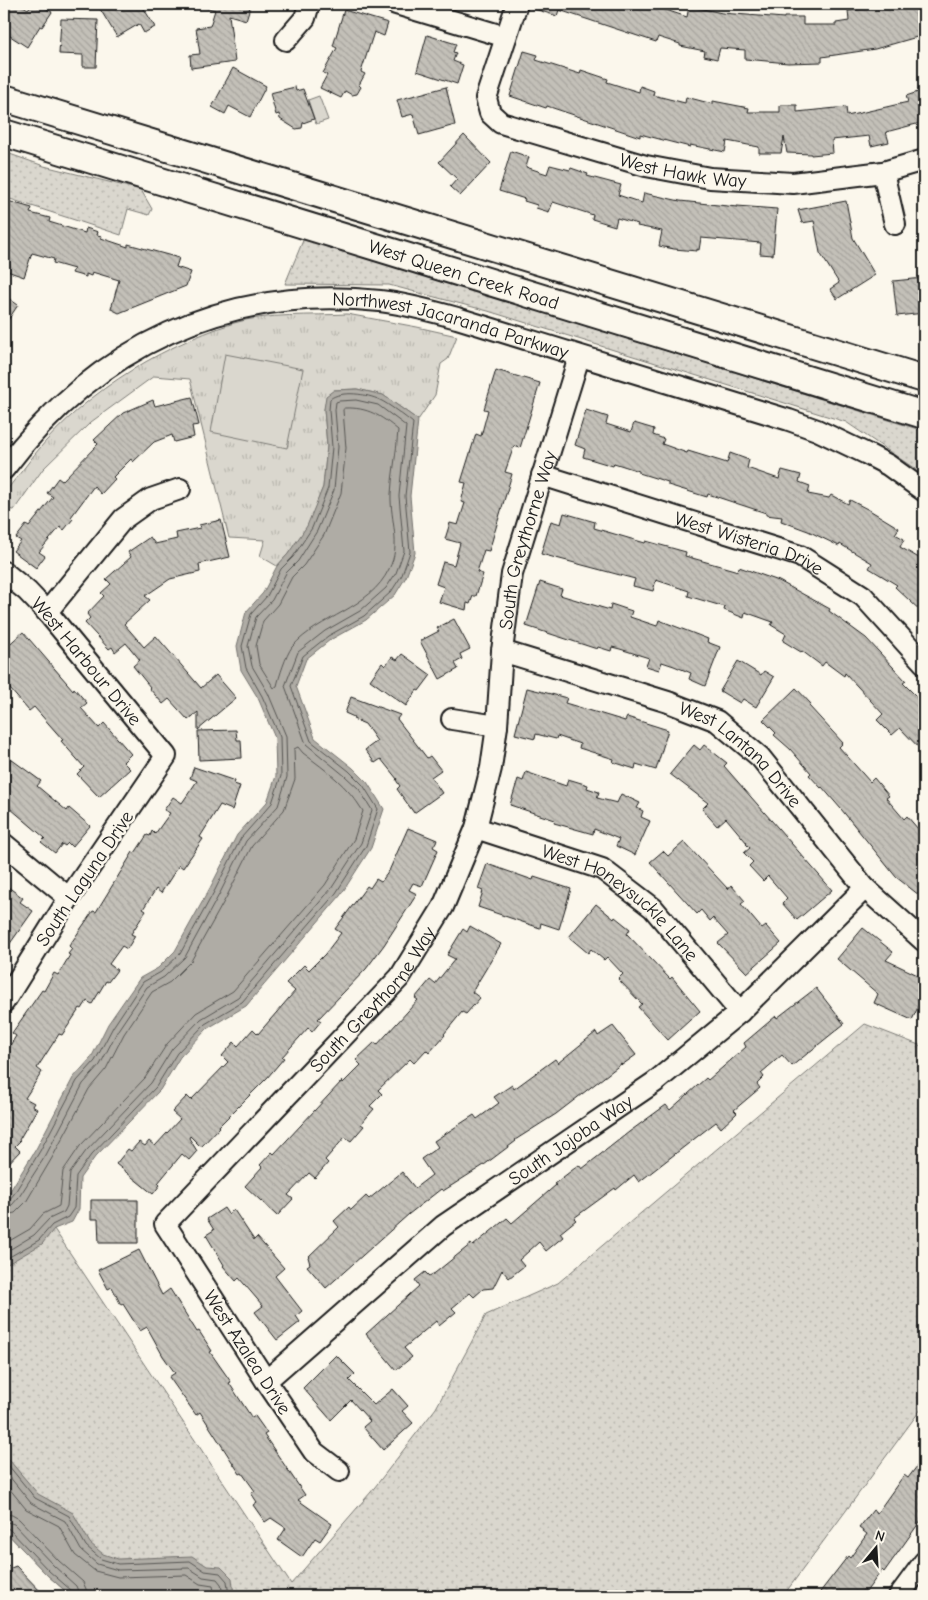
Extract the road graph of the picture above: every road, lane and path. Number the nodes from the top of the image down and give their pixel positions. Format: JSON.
{"nodes":[{"id":1,"x":309,"y":4,"type":"edge"},
{"id":2,"x":396,"y":4,"type":"edge"},
{"id":3,"x":516,"y":4,"type":"edge"},
{"id":4,"x":506,"y":37,"type":"junction"},
{"id":5,"x":286,"y":40,"type":"dead end"},
{"id":6,"x":4,"y":98,"type":"edge"},
{"id":7,"x":4,"y":133,"type":"edge"},
{"id":8,"x":924,"y":160,"type":"edge"},
{"id":9,"x":883,"y":172,"type":"junction"},
{"id":10,"x":172,"y":185,"type":"junction"},
{"id":11,"x":302,"y":190,"type":"junction"},
{"id":12,"x":896,"y":224,"type":"dead end"},
{"id":13,"x":579,"y":357,"type":"junction"},
{"id":14,"x":924,"y":379,"type":"edge"},
{"id":15,"x":924,"y":415,"type":"edge"},
{"id":16,"x":4,"y":469,"type":"edge"},
{"id":17,"x":542,"y":475,"type":"junction"},
{"id":18,"x":180,"y":489,"type":"dead end"},
{"id":19,"x":924,"y":491,"type":"edge"},
{"id":20,"x":4,"y":572,"type":"edge"},
{"id":21,"x":47,"y":612,"type":"junction"},
{"id":22,"x":502,"y":651,"type":"junction"},
{"id":23,"x":924,"y":663,"type":"edge"},
{"id":24,"x":452,"y":719,"type":"dead end"},
{"id":25,"x":497,"y":726,"type":"junction"},
{"id":26,"x":166,"y":756,"type":"joint"},
{"id":27,"x":476,"y":828,"type":"junction"},
{"id":28,"x":4,"y":844,"type":"edge"},
{"id":29,"x":865,"y":888,"type":"junction"},
{"id":30,"x":69,"y":898,"type":"junction"},
{"id":31,"x":924,"y":941,"type":"edge"},
{"id":32,"x":4,"y":1002,"type":"edge"},
{"id":33,"x":740,"y":1012,"type":"junction"},
{"id":34,"x":165,"y":1224,"type":"joint"},
{"id":35,"x":266,"y":1381,"type":"junction"},
{"id":36,"x":340,"y":1471,"type":"dead end"},
{"id":37,"x":922,"y":1569,"type":"edge"},
{"id":38,"x":899,"y":1596,"type":"edge"}],
"edges":[{"from":1,"to":5,"type":"street"},
{"from":2,"to":4,"type":"street"},
{"from":3,"to":4,"type":"street"},
{"from":4,"to":9,"type":"street","name":"West Hawk Way"},
{"from":6,"to":11,"type":"main road","name":"West Queen Creek Road"},
{"from":7,"to":10,"type":"main road","name":"West Queen Creek Road"},
{"from":8,"to":9,"type":"street","name":"West Hawk Way"},
{"from":9,"to":12,"type":"street"},
{"from":10,"to":11,"type":"main road"},
{"from":10,"to":15,"type":"main road","name":"West Queen Creek Road"},
{"from":11,"to":14,"type":"main road","name":"West Queen Creek Road"},
{"from":13,"to":16,"type":"street","name":"Northwest Jacaranda Parkway"},
{"from":13,"to":17,"type":"street","name":"South Greythorne Way"},
{"from":13,"to":19,"type":"street","name":"Northwest Jacaranda Parkway"},
{"from":17,"to":22,"type":"street","name":"South Greythorne Way"},
{"from":17,"to":23,"type":"street","name":"West Wisteria Drive"},
{"from":18,"to":21,"type":"street"},
{"from":20,"to":21,"type":"street","name":"West Harbour Drive"},
{"from":21,"to":26,"type":"street","name":"West Harbour Drive"},
{"from":22,"to":25,"type":"street","name":"South Greythorne Way"},
{"from":22,"to":29,"type":"street","name":"West Lantana Drive"},
{"from":24,"to":25,"type":"street"},
{"from":25,"to":27,"type":"street","name":"South Greythorne Way"},
{"from":26,"to":30,"type":"street","name":"South Laguna Drive"},
{"from":27,"to":33,"type":"street","name":"West Honeysuckle Lane"},
{"from":27,"to":34,"type":"street","name":"South Greythorne Way"},
{"from":28,"to":30,"type":"street"},
{"from":29,"to":31,"type":"street","name":"West Lantana Drive"},
{"from":29,"to":33,"type":"street","name":"South Jojoba Way"},
{"from":30,"to":32,"type":"street","name":"South Laguna Drive"},
{"from":33,"to":35,"type":"street","name":"South Jojoba Way"},
{"from":34,"to":35,"type":"street","name":"West Azalea Drive"},
{"from":35,"to":36,"type":"street","name":"West Azalea Drive"},
{"from":37,"to":38,"type":"street"}]}
